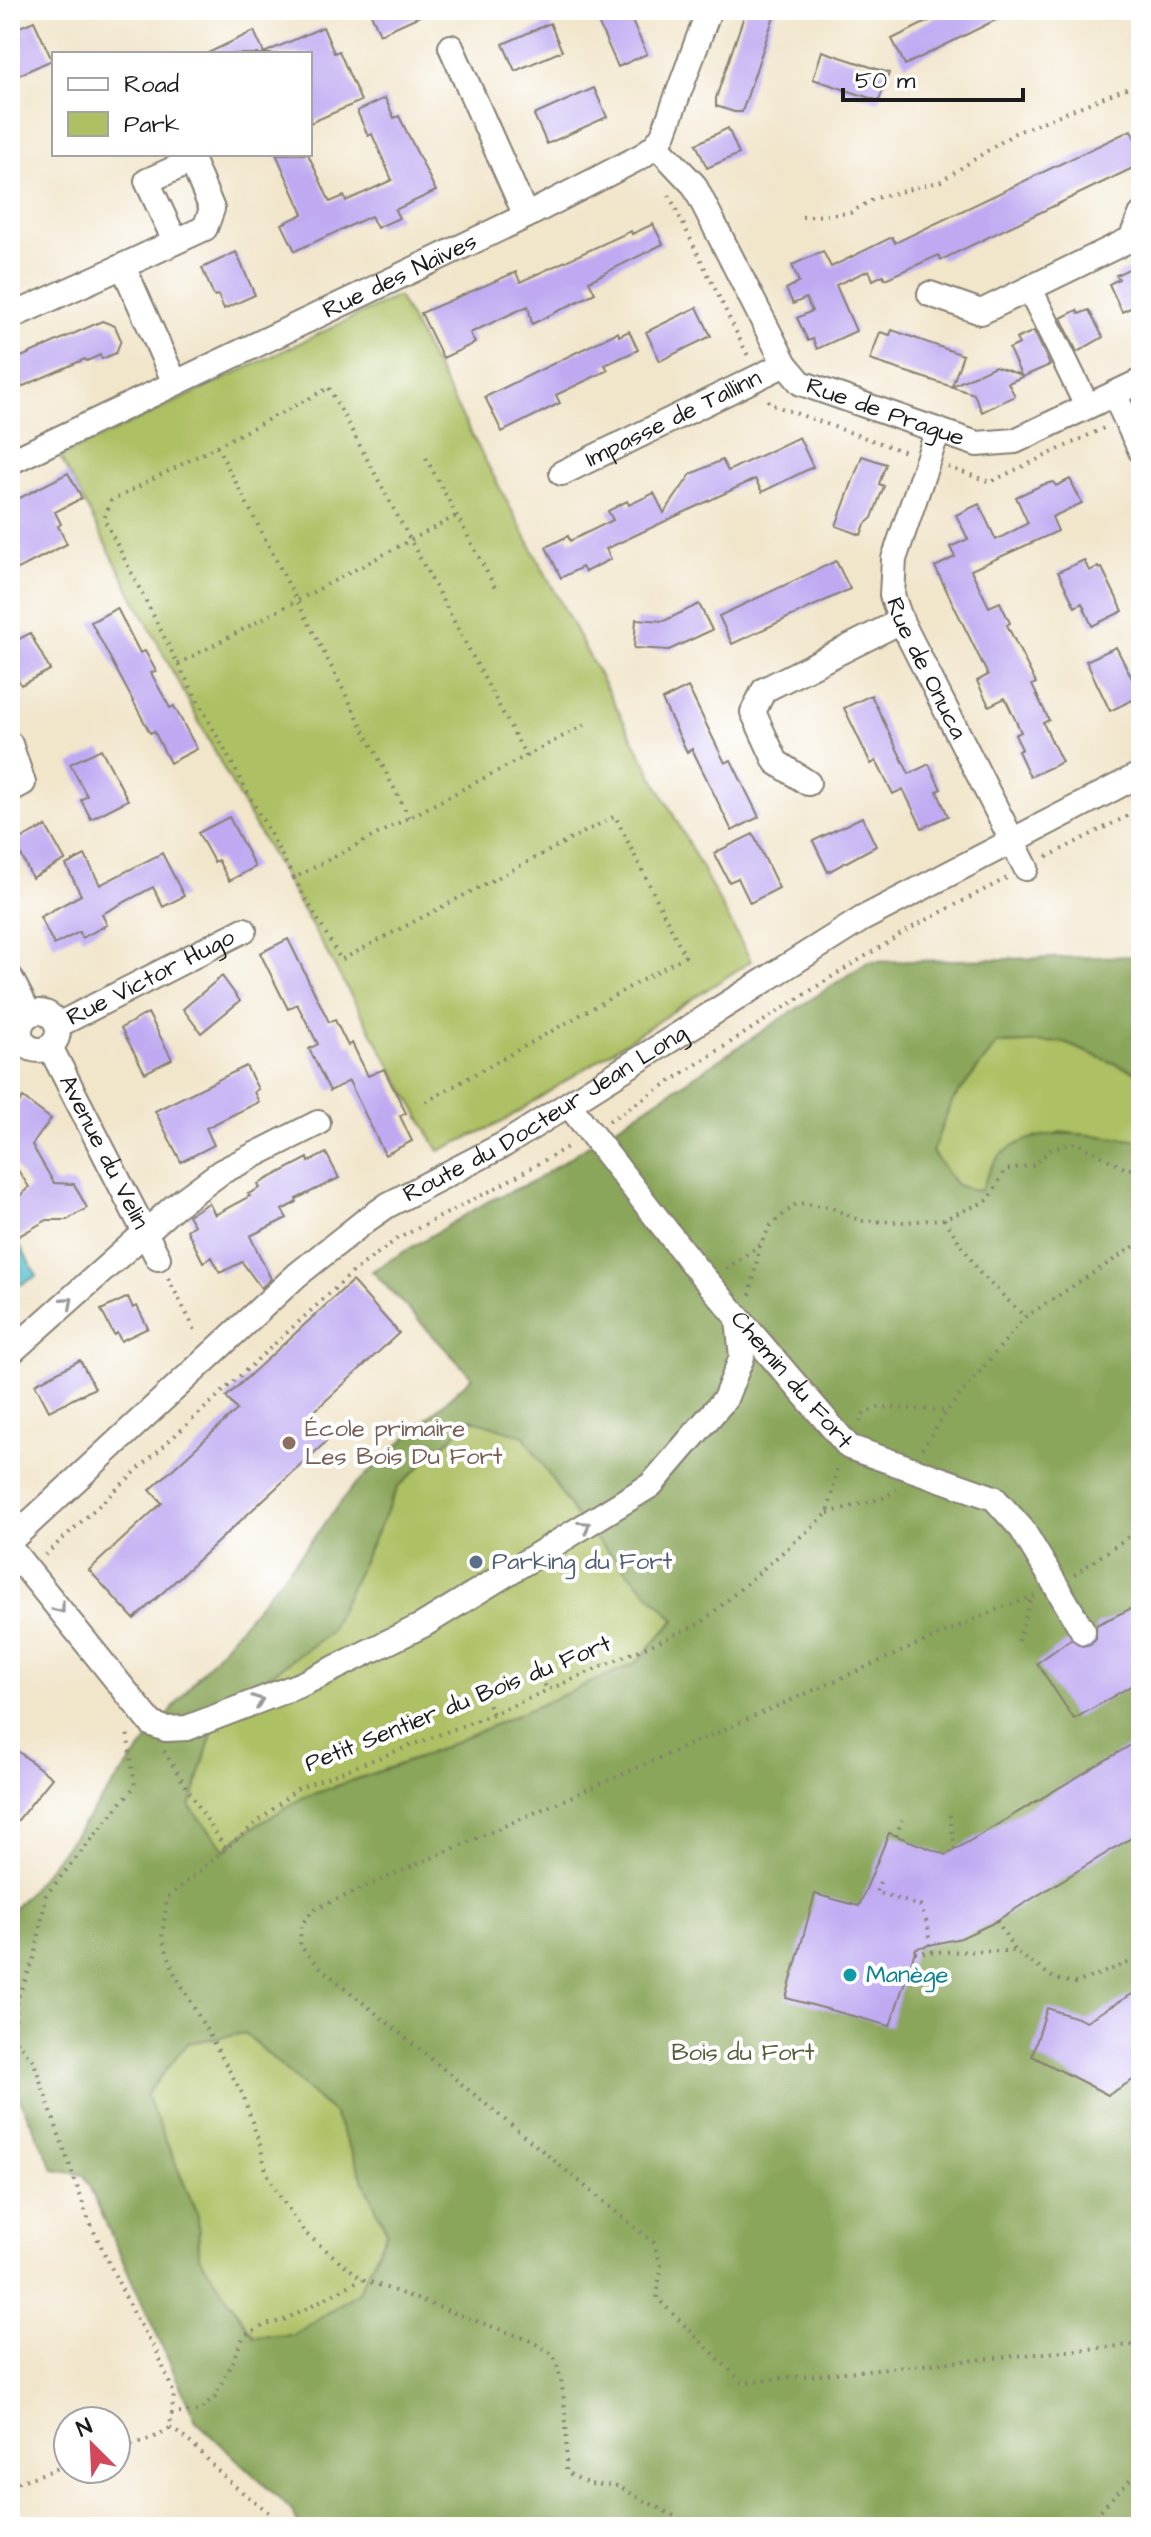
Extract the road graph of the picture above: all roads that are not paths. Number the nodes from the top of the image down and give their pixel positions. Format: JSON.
{"nodes":[{"id":1,"x":709,"y":10,"type":"edge"},
{"id":2,"x":451,"y":47,"type":"dead end"},
{"id":3,"x":656,"y":145,"type":"junction"},
{"id":4,"x":1141,"y":215,"type":"edge"},
{"id":5,"x":526,"y":216,"type":"junction"},
{"id":6,"x":175,"y":241,"type":"dead end"},
{"id":7,"x":123,"y":266,"type":"junction"},
{"id":8,"x":1030,"y":289,"type":"junction"},
{"id":9,"x":930,"y":294,"type":"dead end"},
{"id":10,"x":10,"y":316,"type":"edge"},
{"id":11,"x":785,"y":364,"type":"junction"},
{"id":12,"x":1141,"y":381,"type":"edge"},
{"id":13,"x":175,"y":383,"type":"junction"},
{"id":14,"x":1114,"y":394,"type":"junction"},
{"id":15,"x":1087,"y":406,"type":"junction"},
{"id":16,"x":937,"y":433,"type":"junction"},
{"id":17,"x":1141,"y":451,"type":"edge"},
{"id":18,"x":10,"y":462,"type":"edge"},
{"id":19,"x":562,"y":473,"type":"dead end"},
{"id":20,"x":901,"y":621,"type":"junction"},
{"id":21,"x":11,"y":750,"type":"edge"},
{"id":22,"x":1141,"y":774,"type":"edge"},
{"id":23,"x":808,"y":783,"type":"dead end"},
{"id":24,"x":10,"y":790,"type":"edge"},
{"id":25,"x":1012,"y":842,"type":"junction"},
{"id":26,"x":1026,"y":868,"type":"road end"},
{"id":27,"x":244,"y":930,"type":"dead end"},
{"id":28,"x":10,"y":977,"type":"edge"},
{"id":29,"x":29,"y":1014,"type":"junction"},
{"id":30,"x":54,"y":1036,"type":"junction"},
{"id":31,"x":16,"y":1040,"type":"edge"},
{"id":32,"x":569,"y":1105,"type":"junction"},
{"id":33,"x":318,"y":1123,"type":"dead end"},
{"id":34,"x":145,"y":1234,"type":"junction"},
{"id":35,"x":158,"y":1258,"type":"road end"},
{"id":36,"x":738,"y":1319,"type":"junction"},
{"id":37,"x":10,"y":1353,"type":"edge"},
{"id":38,"x":10,"y":1541,"type":"edge"},
{"id":39,"x":10,"y":1548,"type":"edge"},
{"id":40,"x":1083,"y":1631,"type":"dead end"}],
"edges":[{"from":1,"to":3,"type":"street"},
{"from":2,"to":5,"type":"street"},
{"from":3,"to":5,"type":"street","name":"Rue des Naïves"},
{"from":3,"to":11,"type":"street","name":"Rue de Prague"},
{"from":4,"to":8,"type":"street"},
{"from":5,"to":13,"type":"street","name":"Rue des Naïves"},
{"from":6,"to":7,"type":"street"},
{"from":7,"to":10,"type":"street"},
{"from":7,"to":13,"type":"street"},
{"from":8,"to":9,"type":"street"},
{"from":8,"to":15,"type":"street"},
{"from":11,"to":16,"type":"street","name":"Rue de Prague"},
{"from":11,"to":19,"type":"street","name":"Impasse de Tallinn"},
{"from":12,"to":14,"type":"street","name":"Rue de Prague"},
{"from":13,"to":18,"type":"street","name":"Rue des Naïves"},
{"from":14,"to":15,"type":"street","name":"Rue de Prague"},
{"from":14,"to":17,"type":"street"},
{"from":15,"to":16,"type":"street","name":"Rue de Prague"},
{"from":16,"to":20,"type":"street","name":"Rue de Onuca"},
{"from":20,"to":23,"type":"street"},
{"from":20,"to":25,"type":"street","name":"Rue de Onuca"},
{"from":21,"to":24,"type":"street"},
{"from":22,"to":25,"type":"street","name":"Route du Docteur Jean Long"},
{"from":25,"to":26,"type":"street","name":"Rue de Onuca"},
{"from":25,"to":32,"type":"street","name":"Route du Docteur Jean Long"},
{"from":27,"to":30,"type":"street","name":"Rue Victor Hugo"},
{"from":28,"to":29,"type":"street"},
{"from":29,"to":30,"type":"street"},
{"from":29,"to":31,"type":"street"},
{"from":30,"to":31,"type":"street"},
{"from":30,"to":34,"type":"street","name":"Avenue du Velin"},
{"from":32,"to":36,"type":"street","name":"Chemin du Fort"},
{"from":32,"to":38,"type":"street","name":"Route du Docteur Jean Long"},
{"from":33,"to":34,"type":"street"},
{"from":34,"to":35,"type":"street","name":"Avenue du Velin"},
{"from":37,"to":34,"type":"street","one_way":true},
{"from":39,"to":36,"type":"street","one_way":true},
{"from":36,"to":40,"type":"street","name":"Chemin du Fort","bridge":true}]}
